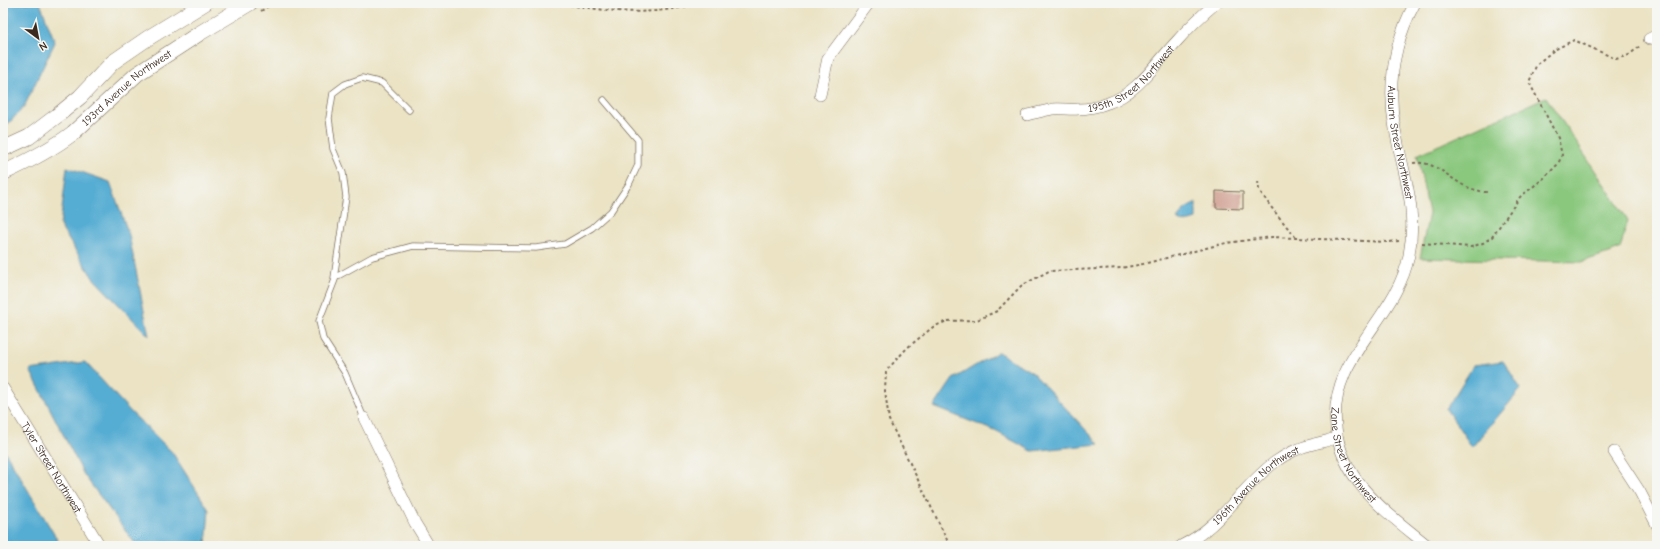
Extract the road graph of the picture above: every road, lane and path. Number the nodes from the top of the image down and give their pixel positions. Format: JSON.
{"nodes":[{"id":1,"x":205,"y":3,"type":"edge"},
{"id":2,"x":250,"y":3,"type":"edge"},
{"id":3,"x":558,"y":3,"type":"edge"},
{"id":4,"x":701,"y":3,"type":"edge"},
{"id":5,"x":869,"y":3,"type":"edge"},
{"id":6,"x":1216,"y":3,"type":"edge"},
{"id":7,"x":1415,"y":3,"type":"edge"},
{"id":8,"x":1653,"y":37,"type":"edge"},
{"id":9,"x":820,"y":95,"type":"dead end"},
{"id":10,"x":604,"y":100,"type":"dead end"},
{"id":11,"x":409,"y":110,"type":"dead end"},
{"id":12,"x":1026,"y":115,"type":"dead end"},
{"id":13,"x":3,"y":149,"type":"edge"},
{"id":14,"x":1403,"y":164,"type":"junction"},
{"id":15,"x":3,"y":173,"type":"edge"},
{"id":16,"x":1258,"y":181,"type":"dead end"},
{"id":17,"x":1488,"y":192,"type":"dead end"},
{"id":18,"x":1296,"y":238,"type":"junction"},
{"id":19,"x":1404,"y":240,"type":"dead end"},
{"id":20,"x":1422,"y":243,"type":"dead end"},
{"id":21,"x":334,"y":283,"type":"junction"},
{"id":22,"x":1400,"y":283,"type":"joint"},
{"id":23,"x":3,"y":388,"type":"edge"},
{"id":24,"x":364,"y":418,"type":"joint"},
{"id":25,"x":1337,"y":436,"type":"junction"},
{"id":26,"x":1614,"y":452,"type":"dead end"},
{"id":27,"x":1657,"y":525,"type":"edge"},
{"id":28,"x":100,"y":546,"type":"edge"},
{"id":29,"x":429,"y":546,"type":"edge"},
{"id":30,"x":950,"y":546,"type":"edge"},
{"id":31,"x":1181,"y":546,"type":"edge"},
{"id":32,"x":1428,"y":546,"type":"edge"}],
"edges":[{"from":1,"to":13,"type":"street","name":"193rd Avenue Northwest"},
{"from":2,"to":15,"type":"street","name":"193rd Avenue Northwest"},
{"from":3,"to":4,"type":"path"},
{"from":5,"to":9,"type":"street"},
{"from":6,"to":12,"type":"street","name":"195th Street Northwest"},
{"from":7,"to":14,"type":"street","name":"Auburn Street Northwest"},
{"from":8,"to":20,"type":"path"},
{"from":10,"to":21,"type":"lane"},
{"from":11,"to":21,"type":"lane"},
{"from":14,"to":17,"type":"path"},
{"from":14,"to":22,"type":"street","name":"Auburn Street Northwest"},
{"from":16,"to":18,"type":"path"},
{"from":18,"to":19,"type":"path"},
{"from":18,"to":30,"type":"path"},
{"from":21,"to":24,"type":"lane"},
{"from":22,"to":25,"type":"street","name":"Zane Street Northwest"},
{"from":23,"to":28,"type":"street","name":"Tyler Street Northwest"},
{"from":24,"to":29,"type":"street"},
{"from":25,"to":31,"type":"street","name":"196th Avenue Northwest"},
{"from":25,"to":32,"type":"street","name":"Zane Street Northwest"},
{"from":26,"to":27,"type":"street"}]}
